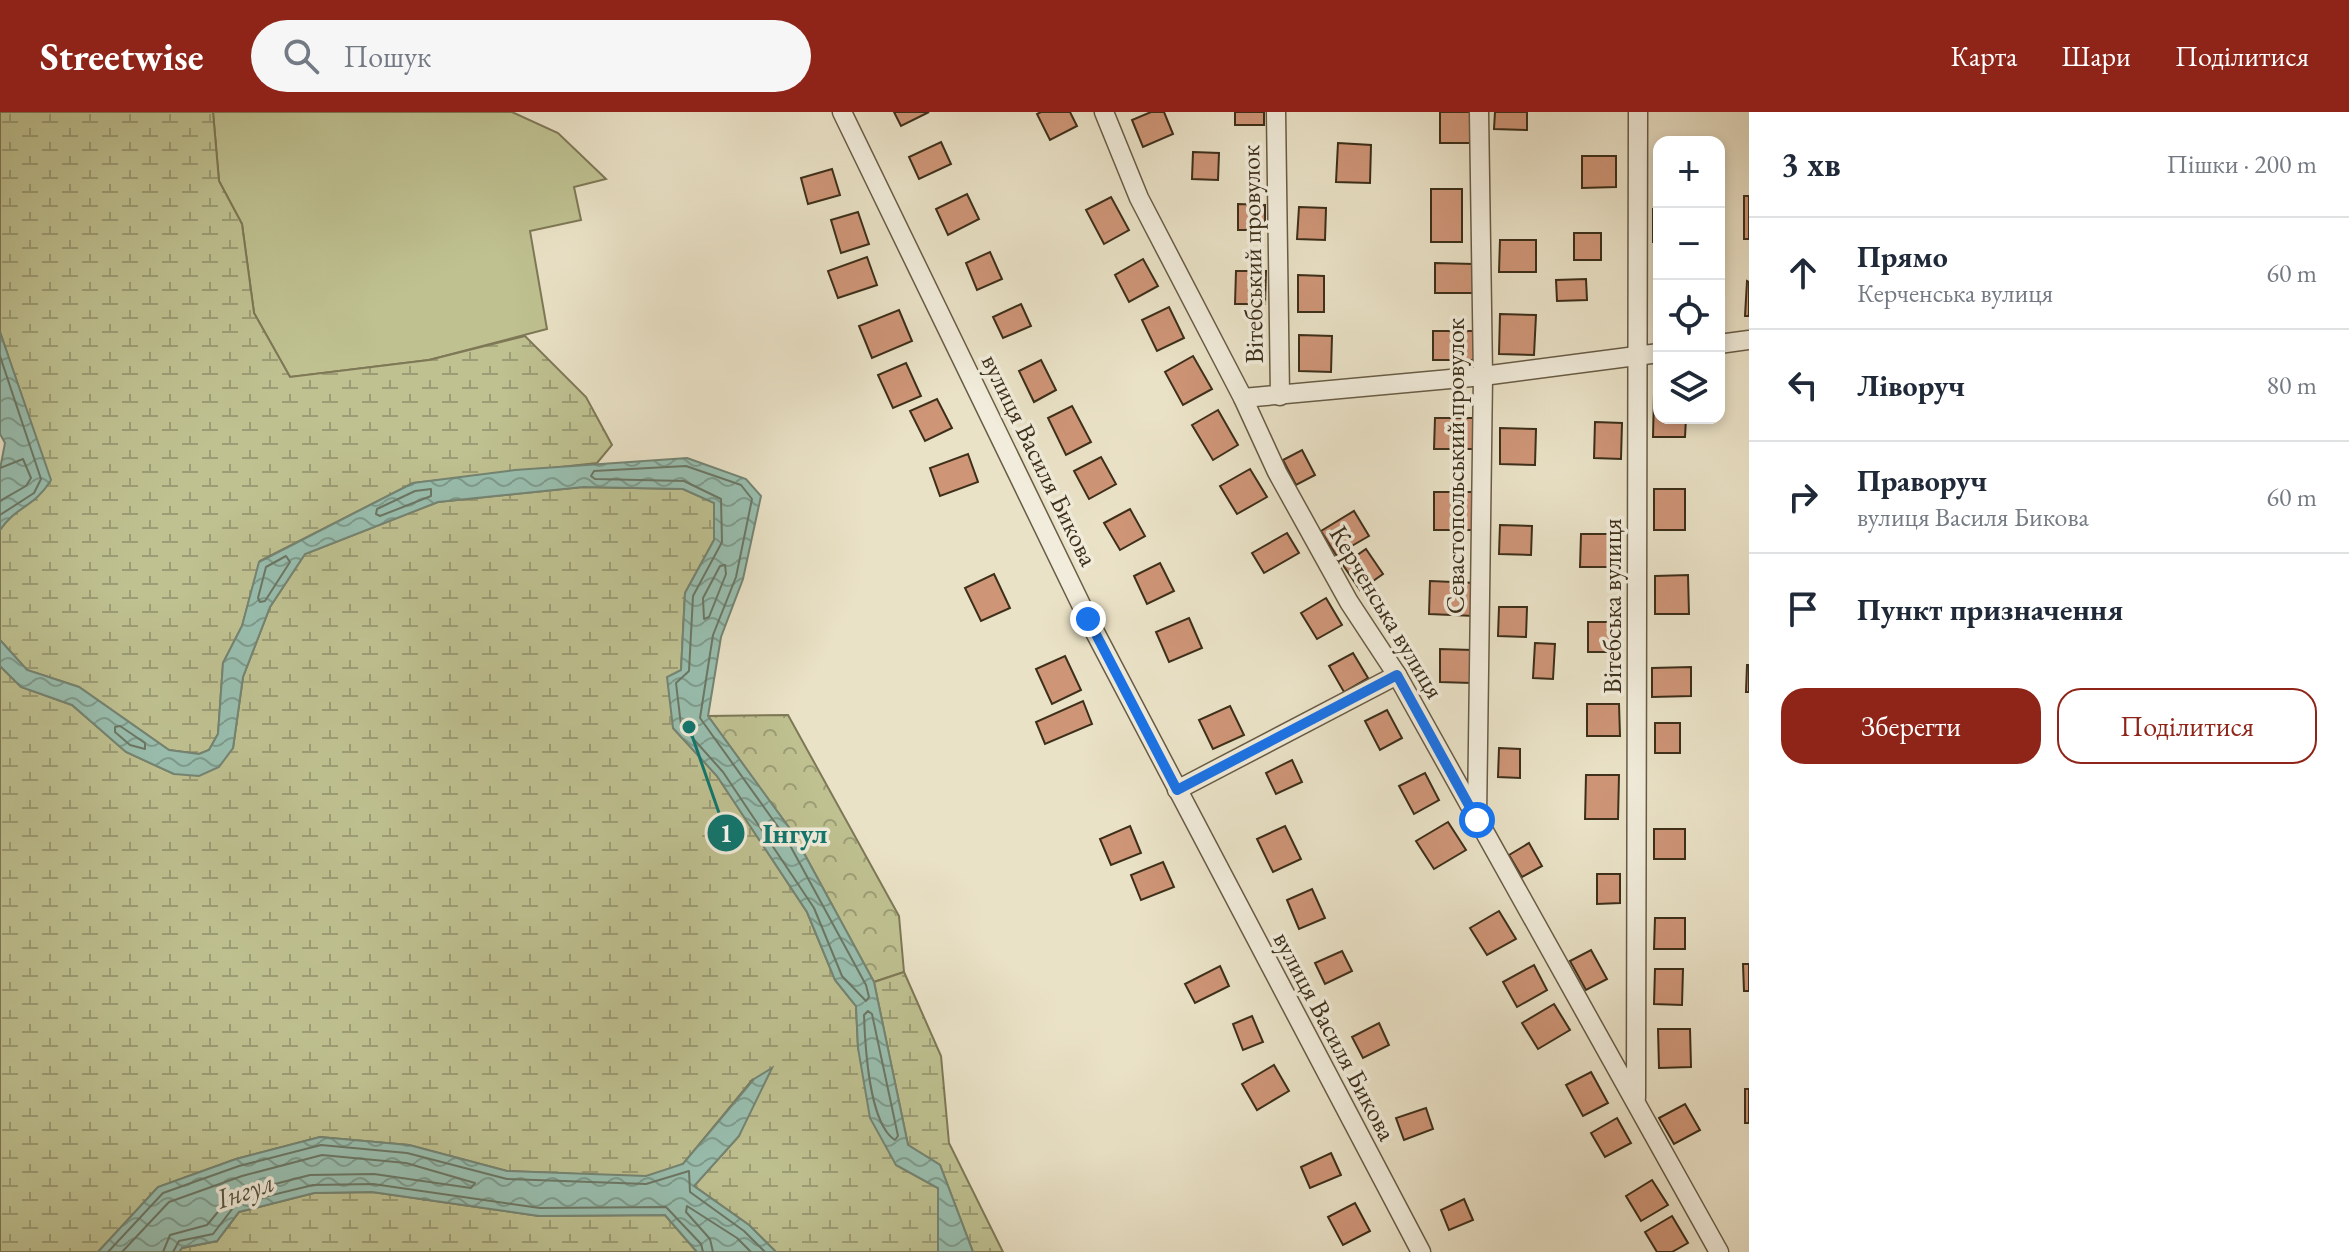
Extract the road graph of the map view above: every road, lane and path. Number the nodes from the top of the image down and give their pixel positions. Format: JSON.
{"nodes":[{"id":1,"x":842,"y":112,"type":"edge"},
{"id":2,"x":1104,"y":112,"type":"edge"},
{"id":3,"x":1276,"y":112,"type":"edge"},
{"id":4,"x":1479,"y":112,"type":"edge"},
{"id":5,"x":1638,"y":112,"type":"edge"},
{"id":6,"x":1749,"y":340,"type":"edge"},
{"id":7,"x":1725,"y":343,"type":"edge"},
{"id":8,"x":1653,"y":354,"type":"edge"},
{"id":9,"x":1639,"y":356,"type":"junction"},
{"id":10,"x":1483,"y":376,"type":"junction"},
{"id":11,"x":1280,"y":396,"type":"junction"},
{"id":12,"x":1243,"y":398,"type":"junction"},
{"id":13,"x":1397,"y":675,"type":"junction"},
{"id":14,"x":1177,"y":790,"type":"junction"},
{"id":15,"x":1477,"y":820,"type":"junction"},
{"id":16,"x":1636,"y":1100,"type":"junction"},
{"id":17,"x":1421,"y":1252,"type":"edge"},
{"id":18,"x":1719,"y":1252,"type":"edge"}],
"edges":[{"from":1,"to":14,"type":"street","name":"вулиця Василя Бикова"},
{"from":2,"to":12,"type":"street","name":"Керченська вулиця"},
{"from":3,"to":11,"type":"street","name":"Вітебський провулок"},
{"from":4,"to":10,"type":"street","name":"Севастопольський провулок"},
{"from":5,"to":9,"type":"street","name":"Вітебська вулиця"},
{"from":6,"to":7,"type":"street"},
{"from":8,"to":9,"type":"street"},
{"from":9,"to":10,"type":"street"},
{"from":9,"to":16,"type":"street","name":"Вітебська вулиця"},
{"from":10,"to":11,"type":"street"},
{"from":10,"to":15,"type":"street","name":"Севастопольський провулок"},
{"from":11,"to":12,"type":"street"},
{"from":12,"to":13,"type":"street","name":"Керченська вулиця"},
{"from":13,"to":14,"type":"street"},
{"from":13,"to":15,"type":"street","name":"Керченська вулиця"},
{"from":14,"to":17,"type":"street","name":"вулиця Василя Бикова"},
{"from":15,"to":16,"type":"street","name":"Керченська вулиця"},
{"from":16,"to":18,"type":"street","name":"Керченська вулиця"}]}
